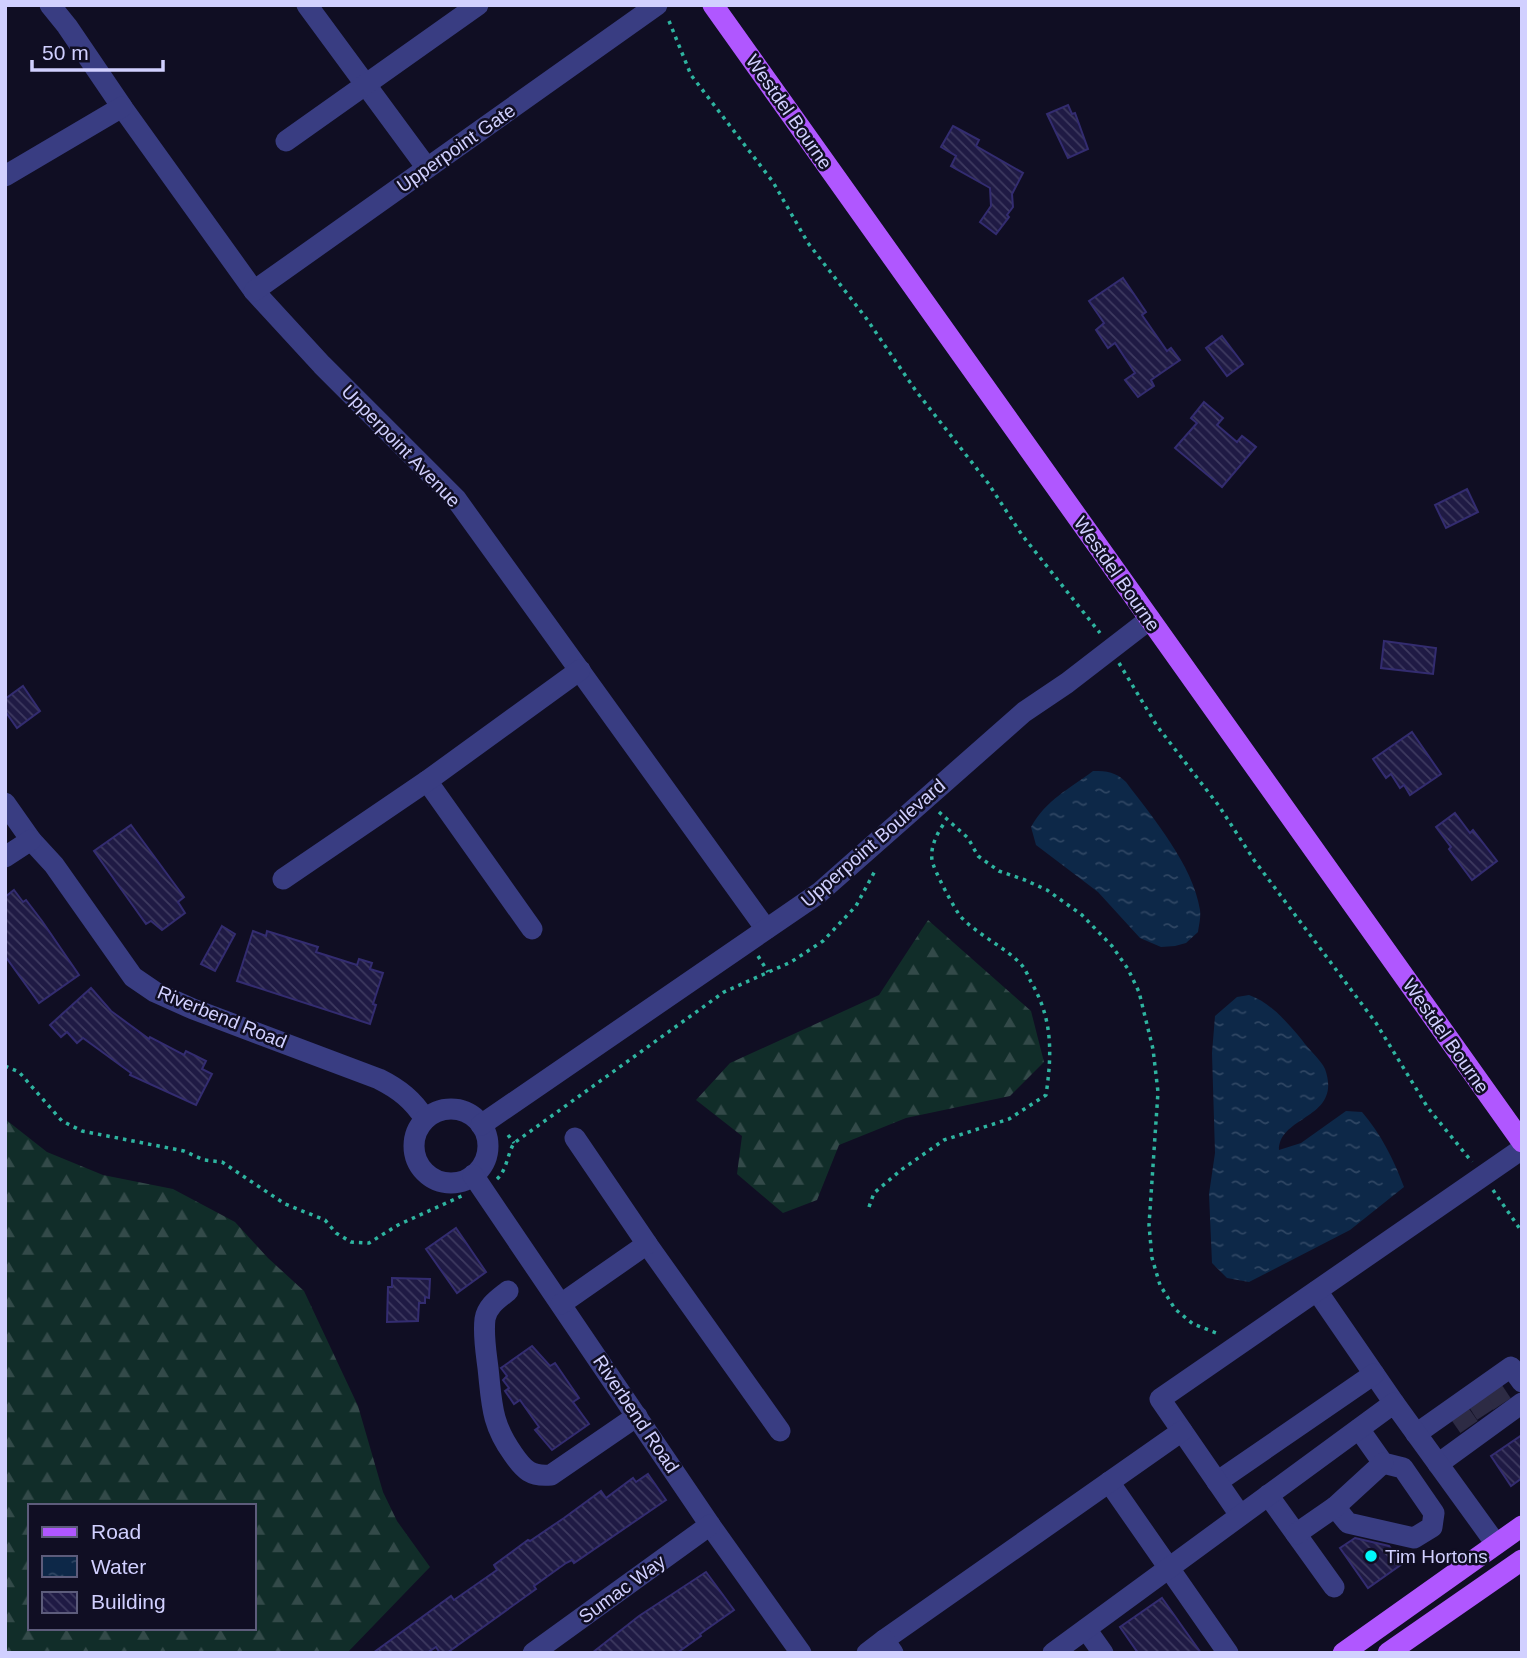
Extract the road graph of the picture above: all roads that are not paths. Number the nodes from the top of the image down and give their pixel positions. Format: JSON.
{"nodes":[{"id":1,"x":50,"y":5,"type":"edge"},
{"id":2,"x":307,"y":5,"type":"edge"},
{"id":3,"x":478,"y":5,"type":"edge"},
{"id":4,"x":713,"y":5,"type":"edge"},
{"id":5,"x":662,"y":11,"type":"edge"},
{"id":6,"x":365,"y":84,"type":"junction"},
{"id":7,"x":121,"y":107,"type":"junction"},
{"id":8,"x":286,"y":141,"type":"dead end"},
{"id":9,"x":427,"y":168,"type":"junction"},
{"id":10,"x":5,"y":176,"type":"edge"},
{"id":11,"x":254,"y":291,"type":"junction"},
{"id":12,"x":1150,"y":619,"type":"junction"},
{"id":13,"x":580,"y":670,"type":"junction"},
{"id":14,"x":427,"y":781,"type":"junction"},
{"id":15,"x":5,"y":803,"type":"edge"},
{"id":16,"x":31,"y":840,"type":"junction"},
{"id":17,"x":5,"y":857,"type":"edge"},
{"id":18,"x":283,"y":879,"type":"dead end"},
{"id":19,"x":532,"y":929,"type":"dead end"},
{"id":20,"x":766,"y":929,"type":"junction"},
{"id":21,"x":425,"y":1119,"type":"junction"},
{"id":22,"x":481,"y":1125,"type":"junction"},
{"id":23,"x":575,"y":1138,"type":"dead end"},
{"id":24,"x":1522,"y":1142,"type":"edge"},
{"id":25,"x":1522,"y":1149,"type":"edge"},
{"id":26,"x":477,"y":1181,"type":"junction"},
{"id":27,"x":647,"y":1244,"type":"junction"},
{"id":28,"x":508,"y":1291,"type":"dead end"},
{"id":29,"x":1317,"y":1291,"type":"junction"},
{"id":30,"x":561,"y":1304,"type":"junction"},
{"id":31,"x":1374,"y":1374,"type":"junction"},
{"id":32,"x":1522,"y":1382,"type":"edge"},
{"id":33,"x":1394,"y":1403,"type":"junction"},
{"id":34,"x":1485,"y":1408,"type":"edge"},
{"id":35,"x":637,"y":1416,"type":"junction"},
{"id":36,"x":1359,"y":1429,"type":"junction"},
{"id":37,"x":780,"y":1431,"type":"dead end"},
{"id":38,"x":1182,"y":1431,"type":"junction"},
{"id":39,"x":1416,"y":1434,"type":"junction"},
{"id":40,"x":1383,"y":1463,"type":"junction"},
{"id":41,"x":1438,"y":1464,"type":"junction"},
{"id":42,"x":1109,"y":1482,"type":"junction"},
{"id":43,"x":1217,"y":1482,"type":"junction"},
{"id":44,"x":1268,"y":1495,"type":"junction"},
{"id":45,"x":1335,"y":1507,"type":"junction"},
{"id":46,"x":1240,"y":1515,"type":"junction"},
{"id":47,"x":710,"y":1525,"type":"junction"},
{"id":48,"x":1522,"y":1526,"type":"edge"},
{"id":49,"x":1296,"y":1534,"type":"junction"},
{"id":50,"x":1496,"y":1544,"type":"junction"},
{"id":51,"x":1522,"y":1560,"type":"edge"},
{"id":52,"x":1168,"y":1568,"type":"junction"},
{"id":53,"x":1334,"y":1587,"type":"dead end"},
{"id":54,"x":1086,"y":1629,"type":"junction"},
{"id":55,"x":881,"y":1648,"type":"edge"},
{"id":56,"x":533,"y":1653,"type":"edge"},
{"id":57,"x":801,"y":1653,"type":"edge"},
{"id":58,"x":1053,"y":1653,"type":"edge"},
{"id":59,"x":1104,"y":1653,"type":"edge"},
{"id":60,"x":1228,"y":1653,"type":"edge"},
{"id":61,"x":1343,"y":1653,"type":"edge"},
{"id":62,"x":1388,"y":1653,"type":"edge"}],
"edges":[{"from":1,"to":7,"type":"street","name":"Upperpoint Avenue"},
{"from":2,"to":6,"type":"street"},
{"from":3,"to":6,"type":"street"},
{"from":4,"to":12,"type":"main road","name":"Westdel Bourne"},
{"from":5,"to":9,"type":"street","name":"Upperpoint Gate"},
{"from":6,"to":8,"type":"street"},
{"from":6,"to":9,"type":"street"},
{"from":7,"to":10,"type":"street"},
{"from":7,"to":11,"type":"street","name":"Upperpoint Avenue"},
{"from":9,"to":11,"type":"street","name":"Upperpoint Gate"},
{"from":11,"to":13,"type":"street","name":"Upperpoint Avenue"},
{"from":12,"to":20,"type":"street","name":"Upperpoint Boulevard"},
{"from":12,"to":24,"type":"main road","name":"Westdel Bourne"},
{"from":13,"to":14,"type":"street"},
{"from":13,"to":20,"type":"street","name":"Upperpoint Avenue"},
{"from":14,"to":18,"type":"street"},
{"from":14,"to":19,"type":"street"},
{"from":15,"to":16,"type":"street","name":"Riverbend Road"},
{"from":16,"to":17,"type":"street"},
{"from":16,"to":21,"type":"street","name":"Riverbend Road"},
{"from":20,"to":22,"type":"street","name":"Upperpoint Boulevard"},
{"from":21,"to":22,"type":"street"},
{"from":21,"to":26,"type":"street"},
{"from":22,"to":26,"type":"street"},
{"from":23,"to":27,"type":"street"},
{"from":25,"to":29,"type":"street"},
{"from":26,"to":30,"type":"street","name":"Riverbend Road"},
{"from":27,"to":30,"type":"street"},
{"from":27,"to":37,"type":"street"},
{"from":28,"to":35,"type":"street"},
{"from":29,"to":31,"type":"street"},
{"from":29,"to":38,"type":"street"},
{"from":30,"to":35,"type":"street","name":"Riverbend Road"},
{"from":31,"to":33,"type":"street"},
{"from":31,"to":43,"type":"street"},
{"from":32,"to":34,"type":"street"},
{"from":33,"to":36,"type":"street"},
{"from":33,"to":39,"type":"street"},
{"from":34,"to":39,"type":"street"},
{"from":34,"to":41,"type":"street"},
{"from":35,"to":47,"type":"street","name":"Riverbend Road"},
{"from":36,"to":40,"type":"street"},
{"from":36,"to":44,"type":"street"},
{"from":38,"to":42,"type":"street"},
{"from":38,"to":43,"type":"street"},
{"from":39,"to":41,"type":"street"},
{"from":40,"to":45,"type":"street"},
{"from":40,"to":45,"type":"street"},
{"from":41,"to":50,"type":"street"},
{"from":42,"to":52,"type":"street"},
{"from":42,"to":55,"type":"street"},
{"from":43,"to":46,"type":"street"},
{"from":44,"to":46,"type":"street"},
{"from":44,"to":49,"type":"street"},
{"from":45,"to":49,"type":"street"},
{"from":46,"to":52,"type":"street"},
{"from":47,"to":56,"type":"street","name":"Sumac Way"},
{"from":47,"to":57,"type":"street","name":"Riverbend Road"},
{"from":48,"to":50,"type":"main road"},
{"from":49,"to":53,"type":"street"},
{"from":50,"to":61,"type":"main road"},
{"from":51,"to":62,"type":"main road"},
{"from":52,"to":54,"type":"street"},
{"from":52,"to":60,"type":"street"},
{"from":54,"to":58,"type":"street"},
{"from":54,"to":59,"type":"street"}]}
